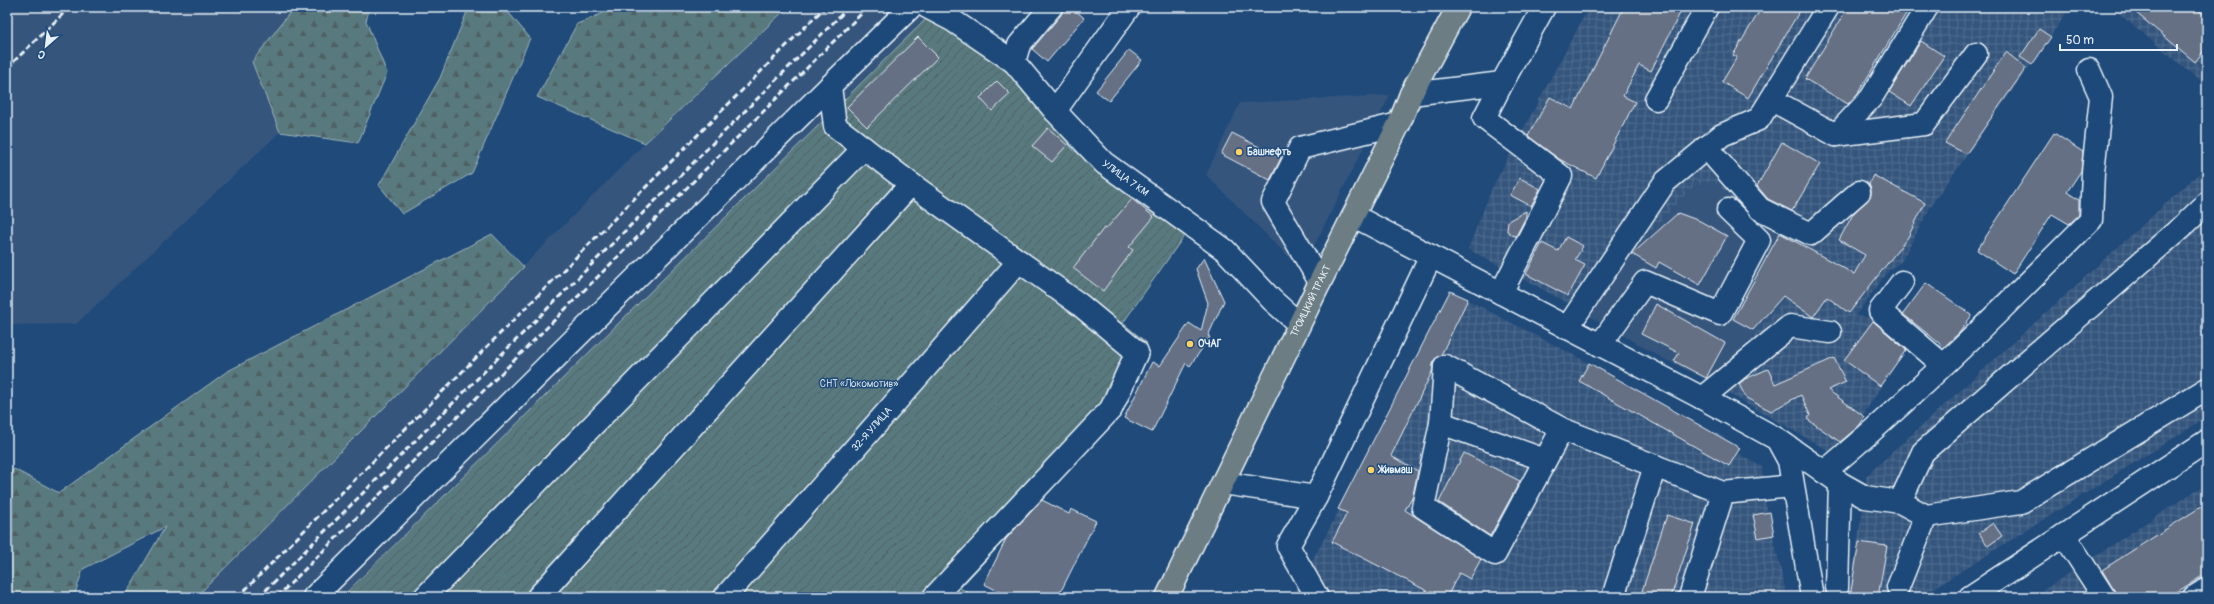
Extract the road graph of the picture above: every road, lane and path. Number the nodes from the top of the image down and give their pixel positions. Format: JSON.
{"nodes":[{"id":1,"x":911,"y":7,"type":"edge"},
{"id":2,"x":928,"y":7,"type":"edge"},
{"id":3,"x":1051,"y":7,"type":"edge"},
{"id":4,"x":1129,"y":7,"type":"edge"},
{"id":5,"x":1458,"y":7,"type":"edge"},
{"id":6,"x":1544,"y":7,"type":"edge"},
{"id":7,"x":1707,"y":7,"type":"edge"},
{"id":8,"x":1828,"y":7,"type":"edge"},
{"id":9,"x":1927,"y":7,"type":"edge"},
{"id":10,"x":1976,"y":54,"type":"dead end"},
{"id":11,"x":1014,"y":62,"type":"junction"},
{"id":12,"x":2089,"y":70,"type":"dead end"},
{"id":13,"x":1502,"y":83,"type":"junction"},
{"id":14,"x":830,"y":86,"type":"junction"},
{"id":15,"x":1411,"y":94,"type":"junction"},
{"id":16,"x":1656,"y":99,"type":"dead end"},
{"id":17,"x":1772,"y":100,"type":"junction"},
{"id":18,"x":1055,"y":111,"type":"junction"},
{"id":19,"x":1399,"y":124,"type":"junction"},
{"id":20,"x":1836,"y":135,"type":"junction"},
{"id":21,"x":864,"y":148,"type":"junction"},
{"id":22,"x":1706,"y":148,"type":"junction"},
{"id":23,"x":911,"y":184,"type":"junction"},
{"id":24,"x":1859,"y":192,"type":"dead end"},
{"id":25,"x":2207,"y":202,"type":"edge"},
{"id":26,"x":1728,"y":210,"type":"dead end"},
{"id":27,"x":1354,"y":216,"type":"junction"},
{"id":28,"x":1431,"y":256,"type":"junction"},
{"id":29,"x":1019,"y":261,"type":"junction"},
{"id":30,"x":1320,"y":282,"type":"junction"},
{"id":31,"x":1902,"y":282,"type":"dead end"},
{"id":32,"x":1501,"y":293,"type":"junction"},
{"id":33,"x":1299,"y":324,"type":"junction"},
{"id":34,"x":1567,"y":328,"type":"junction"},
{"id":35,"x":1830,"y":332,"type":"dead end"},
{"id":36,"x":1600,"y":345,"type":"junction"},
{"id":37,"x":1942,"y":364,"type":"junction"},
{"id":38,"x":2207,"y":389,"type":"edge"},
{"id":39,"x":1702,"y":398,"type":"junction"},
{"id":40,"x":1441,"y":423,"type":"junction"},
{"id":41,"x":1562,"y":429,"type":"junction"},
{"id":42,"x":1777,"y":440,"type":"junction"},
{"id":43,"x":2207,"y":441,"type":"edge"},
{"id":44,"x":1545,"y":460,"type":"junction"},
{"id":45,"x":1655,"y":466,"type":"junction"},
{"id":46,"x":1832,"y":478,"type":"junction"},
{"id":47,"x":1223,"y":483,"type":"junction"},
{"id":48,"x":1792,"y":486,"type":"junction"},
{"id":49,"x":1723,"y":493,"type":"junction"},
{"id":50,"x":1316,"y":497,"type":"junction"},
{"id":51,"x":1900,"y":502,"type":"junction"},
{"id":52,"x":1926,"y":516,"type":"junction"},
{"id":53,"x":2064,"y":535,"type":"junction"},
{"id":54,"x":1898,"y":587,"type":"dead end"},
{"id":55,"x":1837,"y":588,"type":"dead end"},
{"id":56,"x":2207,"y":589,"type":"edge"},
{"id":57,"x":314,"y":597,"type":"edge"},
{"id":58,"x":425,"y":597,"type":"edge"},
{"id":59,"x":538,"y":597,"type":"edge"},
{"id":60,"x":725,"y":597,"type":"edge"},
{"id":61,"x":934,"y":597,"type":"edge"},
{"id":62,"x":1167,"y":597,"type":"edge"},
{"id":63,"x":1317,"y":597,"type":"edge"},
{"id":64,"x":1613,"y":597,"type":"edge"},
{"id":65,"x":1690,"y":597,"type":"edge"},
{"id":66,"x":1812,"y":597,"type":"edge"},
{"id":67,"x":1970,"y":597,"type":"edge"},
{"id":68,"x":2104,"y":597,"type":"edge"},
{"id":69,"x":2194,"y":597,"type":"edge"}],
"edges":[{"from":1,"to":14,"type":"street"},
{"from":2,"to":11,"type":"street","name":"УЛИЦА 7 КМ"},
{"from":3,"to":11,"type":"street"},
{"from":4,"to":18,"type":"street"},
{"from":5,"to":15,"type":"main road","name":"ТРОИЦКИЙ ТРАКТ"},
{"from":6,"to":13,"type":"street"},
{"from":7,"to":16,"type":"street"},
{"from":8,"to":17,"type":"street"},
{"from":9,"to":20,"type":"street"},
{"from":10,"to":20,"type":"street"},
{"from":11,"to":18,"type":"street","name":"УЛИЦА 7 КМ"},
{"from":12,"to":37,"type":"street"},
{"from":13,"to":15,"type":"street"},
{"from":13,"to":32,"type":"street"},
{"from":14,"to":21,"type":"street"},
{"from":14,"to":57,"type":"street"},
{"from":15,"to":19,"type":"main road","name":"ТРОИЦКИЙ ТРАКТ"},
{"from":17,"to":20,"type":"street"},
{"from":17,"to":22,"type":"street"},
{"from":18,"to":33,"type":"street","name":"УЛИЦА 7 КМ"},
{"from":19,"to":27,"type":"main road","name":"ТРОИЦКИЙ ТРАКТ"},
{"from":19,"to":30,"type":"street"},
{"from":21,"to":23,"type":"street"},
{"from":21,"to":58,"type":"street"},
{"from":22,"to":24,"type":"street"},
{"from":22,"to":34,"type":"street"},
{"from":23,"to":29,"type":"street"},
{"from":23,"to":59,"type":"street"},
{"from":25,"to":51,"type":"street"},
{"from":26,"to":36,"type":"street"},
{"from":27,"to":28,"type":"street"},
{"from":27,"to":30,"type":"main road","name":"ТРОИЦКИЙ ТРАКТ"},
{"from":28,"to":32,"type":"street"},
{"from":28,"to":50,"type":"street"},
{"from":29,"to":60,"type":"street","name":"32-Я УЛИЦА"},
{"from":29,"to":61,"type":"street"},
{"from":30,"to":33,"type":"main road","name":"ТРОИЦКИЙ ТРАКТ"},
{"from":31,"to":37,"type":"street"},
{"from":32,"to":34,"type":"street"},
{"from":33,"to":47,"type":"main road","name":"ТРОИЦКИЙ ТРАКТ"},
{"from":34,"to":36,"type":"street"},
{"from":35,"to":39,"type":"street"},
{"from":36,"to":39,"type":"street"},
{"from":37,"to":46,"type":"street"},
{"from":38,"to":52,"type":"street"},
{"from":39,"to":42,"type":"street"},
{"from":40,"to":41,"type":"street"},
{"from":40,"to":44,"type":"street"},
{"from":40,"to":44,"type":"street"},
{"from":41,"to":44,"type":"street"},
{"from":41,"to":45,"type":"street"},
{"from":42,"to":46,"type":"street"},
{"from":42,"to":48,"type":"street"},
{"from":43,"to":53,"type":"street"},
{"from":45,"to":49,"type":"street"},
{"from":45,"to":64,"type":"street"},
{"from":46,"to":51,"type":"street"},
{"from":46,"to":55,"type":"street"},
{"from":47,"to":50,"type":"street"},
{"from":47,"to":62,"type":"main road","name":"ТРОИЦКИЙ ТРАКТ"},
{"from":48,"to":49,"type":"street"},
{"from":48,"to":66,"type":"street"},
{"from":49,"to":65,"type":"street"},
{"from":50,"to":63,"type":"street"},
{"from":51,"to":52,"type":"street"},
{"from":52,"to":54,"type":"street"},
{"from":53,"to":67,"type":"street"},
{"from":53,"to":68,"type":"street"},
{"from":56,"to":69,"type":"street"}]}
